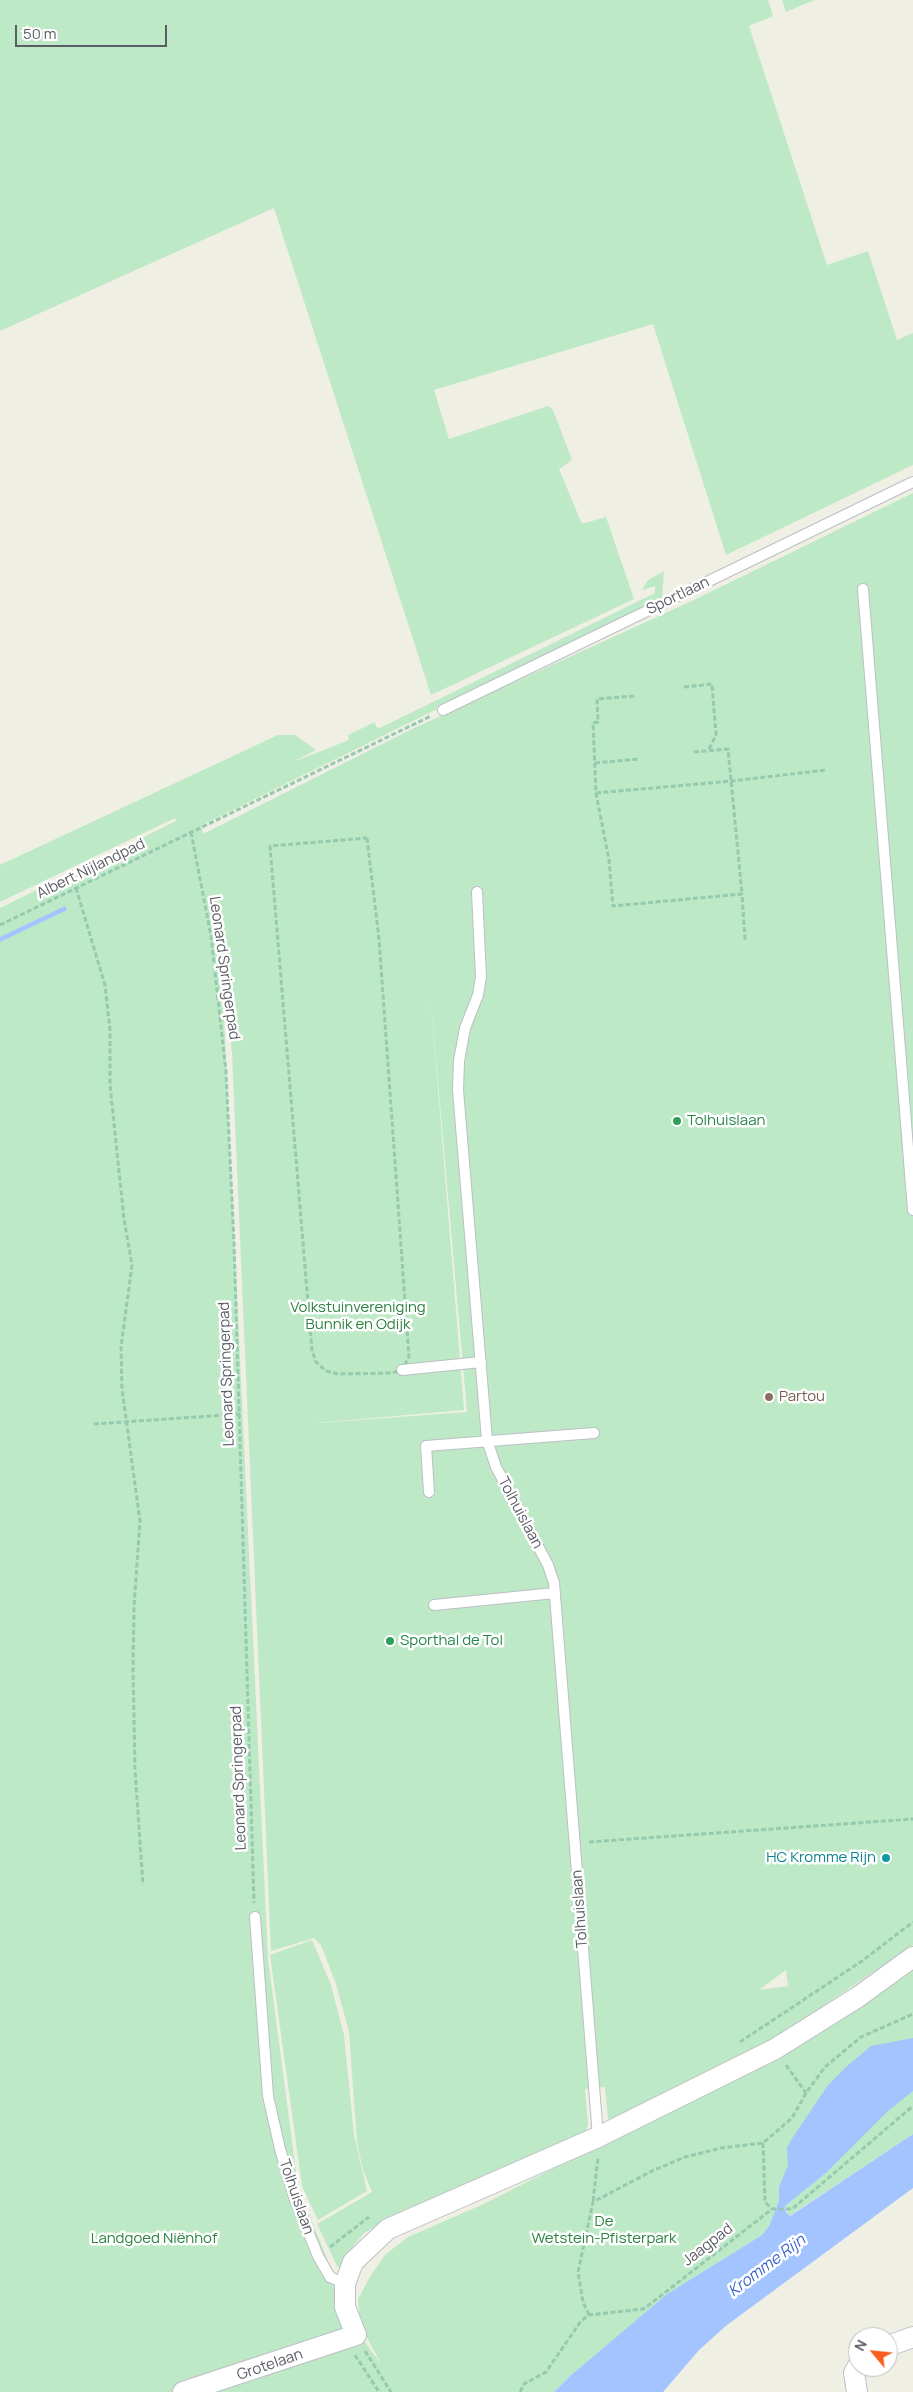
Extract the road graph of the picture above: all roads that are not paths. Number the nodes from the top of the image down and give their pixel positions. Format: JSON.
{"nodes":[{"id":1,"x":913,"y":482,"type":"edge"},
{"id":2,"x":863,"y":589,"type":"dead end"},
{"id":3,"x":443,"y":710,"type":"road end"},
{"id":4,"x":477,"y":892,"type":"dead end"},
{"id":5,"x":913,"y":1210,"type":"edge"},
{"id":6,"x":481,"y":1362,"type":"junction"},
{"id":7,"x":402,"y":1370,"type":"road end"},
{"id":8,"x":594,"y":1433,"type":"dead end"},
{"id":9,"x":487,"y":1440,"type":"junction"},
{"id":10,"x":429,"y":1492,"type":"dead end"},
{"id":11,"x":555,"y":1594,"type":"junction"},
{"id":12,"x":434,"y":1605,"type":"dead end"},
{"id":13,"x":255,"y":1917,"type":"road end"},
{"id":14,"x":913,"y":1957,"type":"edge"},
{"id":15,"x":598,"y":2137,"type":"junction"},
{"id":16,"x":345,"y":2284,"type":"junction"},
{"id":17,"x":913,"y":2337,"type":"edge"},
{"id":18,"x":898,"y":2342,"type":"edge"},
{"id":19,"x":854,"y":2377,"type":"edge"},
{"id":20,"x":183,"y":2392,"type":"edge"},
{"id":21,"x":857,"y":2392,"type":"edge"}],
"edges":[{"from":1,"to":3,"type":"lane","name":"Sportlaan"},
{"from":2,"to":5,"type":"lane"},
{"from":4,"to":6,"type":"lane","name":"Tolhuislaan"},
{"from":6,"to":7,"type":"lane"},
{"from":6,"to":9,"type":"lane","name":"Tolhuislaan"},
{"from":8,"to":9,"type":"lane"},
{"from":9,"to":10,"type":"lane"},
{"from":9,"to":11,"type":"lane","name":"Tolhuislaan"},
{"from":11,"to":12,"type":"lane"},
{"from":11,"to":15,"type":"lane","name":"Tolhuislaan"},
{"from":13,"to":16,"type":"lane","name":"Tolhuislaan"},
{"from":14,"to":15,"type":"street"},
{"from":15,"to":16,"type":"street"},
{"from":16,"to":20,"type":"street","name":"Grotelaan"},
{"from":17,"to":18,"type":"street"},
{"from":19,"to":21,"type":"street"}]}
